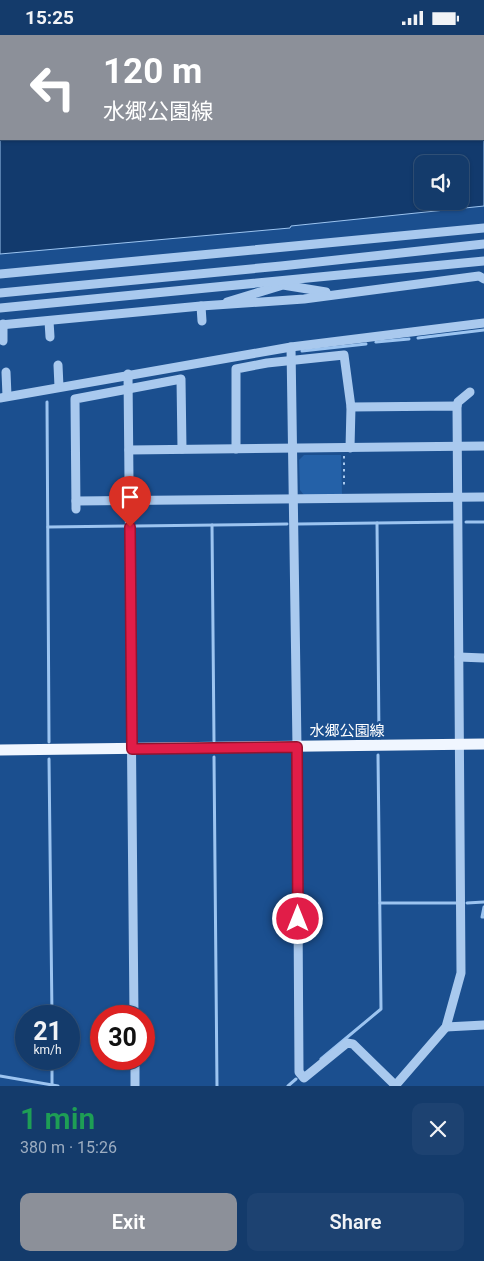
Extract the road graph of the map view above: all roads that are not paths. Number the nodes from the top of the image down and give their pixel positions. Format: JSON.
{"nodes":[{"id":1,"x":484,"y":228,"type":"edge"},
{"id":2,"x":484,"y":244,"type":"edge"},
{"id":3,"x":484,"y":261,"type":"edge"},
{"id":4,"x":0,"y":274,"type":"edge"},
{"id":5,"x":484,"y":279,"type":"edge"},
{"id":6,"x":283,"y":284,"type":"junction"},
{"id":7,"x":0,"y":293,"type":"edge"},
{"id":8,"x":331,"y":294,"type":"junction"},
{"id":9,"x":304,"y":299,"type":"junction"},
{"id":10,"x":224,"y":304,"type":"junction"},
{"id":11,"x":201,"y":305,"type":"junction"},
{"id":12,"x":0,"y":308,"type":"edge"},
{"id":13,"x":292,"y":308,"type":"dead end"},
{"id":14,"x":49,"y":321,"type":"junction"},
{"id":15,"x":202,"y":321,"type":"dead end"},
{"id":16,"x":484,"y":323,"type":"edge"},
{"id":17,"x":1,"y":324,"type":"edge"},
{"id":18,"x":50,"y":337,"type":"dead end"},
{"id":19,"x":3,"y":341,"type":"dead end"},
{"id":20,"x":291,"y":347,"type":"junction"},
{"id":21,"x":291,"y":361,"type":"junction"},
{"id":22,"x":58,"y":365,"type":"dead end"},
{"id":23,"x":6,"y":372,"type":"dead end"},
{"id":24,"x":128,"y":374,"type":"junction"},
{"id":25,"x":59,"y":387,"type":"junction"},
{"id":26,"x":128,"y":388,"type":"junction"},
{"id":27,"x":470,"y":391,"type":"dead end"},
{"id":28,"x":3,"y":397,"type":"edge"},
{"id":29,"x":457,"y":406,"type":"junction"},
{"id":30,"x":351,"y":407,"type":"junction"},
{"id":31,"x":484,"y":446,"type":"edge"},
{"id":32,"x":347,"y":447,"type":"junction"},
{"id":33,"x":457,"y":447,"type":"junction"},
{"id":34,"x":292,"y":448,"type":"junction"},
{"id":35,"x":182,"y":449,"type":"junction"},
{"id":36,"x":236,"y":449,"type":"junction"},
{"id":37,"x":129,"y":450,"type":"junction"},
{"id":38,"x":484,"y":497,"type":"edge"},
{"id":39,"x":459,"y":498,"type":"junction"},
{"id":40,"x":292,"y":499,"type":"junction"},
{"id":41,"x":130,"y":501,"type":"junction"},
{"id":42,"x":459,"y":657,"type":"junction"},
{"id":43,"x":484,"y":658,"type":"edge"},
{"id":44,"x":484,"y":744,"type":"edge"},
{"id":45,"x":460,"y":746,"type":"junction"},
{"id":46,"x":297,"y":747,"type":"junction"},
{"id":47,"x":132,"y":749,"type":"junction"},
{"id":48,"x":0,"y":750,"type":"edge"},
{"id":49,"x":134,"y":1005,"type":"edge"},
{"id":50,"x":484,"y":1025,"type":"edge"},
{"id":51,"x":446,"y":1027,"type":"junction"},
{"id":52,"x":135,"y":1070,"type":"edge"},
{"id":53,"x":135,"y":1086,"type":"edge"},
{"id":54,"x":396,"y":1086,"type":"edge"}],
"edges":[{"from":1,"to":4,"type":"street"},
{"from":2,"to":7,"type":"street"},
{"from":3,"to":6,"type":"street"},
{"from":5,"to":8,"type":"street"},
{"from":6,"to":8,"type":"street"},
{"from":6,"to":10,"type":"street"},
{"from":6,"to":12,"type":"street"},
{"from":8,"to":9,"type":"street"},
{"from":9,"to":10,"type":"street"},
{"from":9,"to":13,"type":"street"},
{"from":10,"to":11,"type":"street"},
{"from":11,"to":14,"type":"street"},
{"from":11,"to":15,"type":"street"},
{"from":14,"to":17,"type":"street"},
{"from":14,"to":18,"type":"street"},
{"from":16,"to":20,"type":"street"},
{"from":17,"to":19,"type":"street"},
{"from":20,"to":21,"type":"street"},
{"from":20,"to":24,"type":"street"},
{"from":21,"to":30,"type":"street"},
{"from":21,"to":34,"type":"street"},
{"from":21,"to":36,"type":"street"},
{"from":22,"to":25,"type":"street"},
{"from":23,"to":28,"type":"street"},
{"from":24,"to":25,"type":"street"},
{"from":24,"to":26,"type":"street"},
{"from":25,"to":28,"type":"street"},
{"from":26,"to":35,"type":"street"},
{"from":26,"to":37,"type":"street"},
{"from":26,"to":41,"type":"street"},
{"from":27,"to":29,"type":"street"},
{"from":29,"to":30,"type":"street"},
{"from":29,"to":33,"type":"street"},
{"from":30,"to":32,"type":"street"},
{"from":31,"to":33,"type":"street"},
{"from":32,"to":33,"type":"street"},
{"from":32,"to":34,"type":"street"},
{"from":33,"to":39,"type":"street"},
{"from":34,"to":36,"type":"street"},
{"from":34,"to":40,"type":"street"},
{"from":35,"to":36,"type":"street"},
{"from":35,"to":37,"type":"street"},
{"from":37,"to":41,"type":"street"},
{"from":38,"to":39,"type":"street"},
{"from":39,"to":40,"type":"street"},
{"from":39,"to":42,"type":"street"},
{"from":40,"to":41,"type":"street"},
{"from":40,"to":46,"type":"street"},
{"from":41,"to":47,"type":"street"},
{"from":42,"to":43,"type":"street"},
{"from":42,"to":45,"type":"street"},
{"from":44,"to":45,"type":"main road","name":"水郷公園線"},
{"from":45,"to":46,"type":"main road","name":"水郷公園線"},
{"from":45,"to":51,"type":"street"},
{"from":46,"to":47,"type":"main road","name":"水郷公園線"},
{"from":46,"to":54,"type":"street"},
{"from":47,"to":48,"type":"main road","name":"水郷公園線"},
{"from":47,"to":49,"type":"street"},
{"from":50,"to":51,"type":"street"},
{"from":51,"to":54,"type":"street"},
{"from":52,"to":53,"type":"street"}]}
